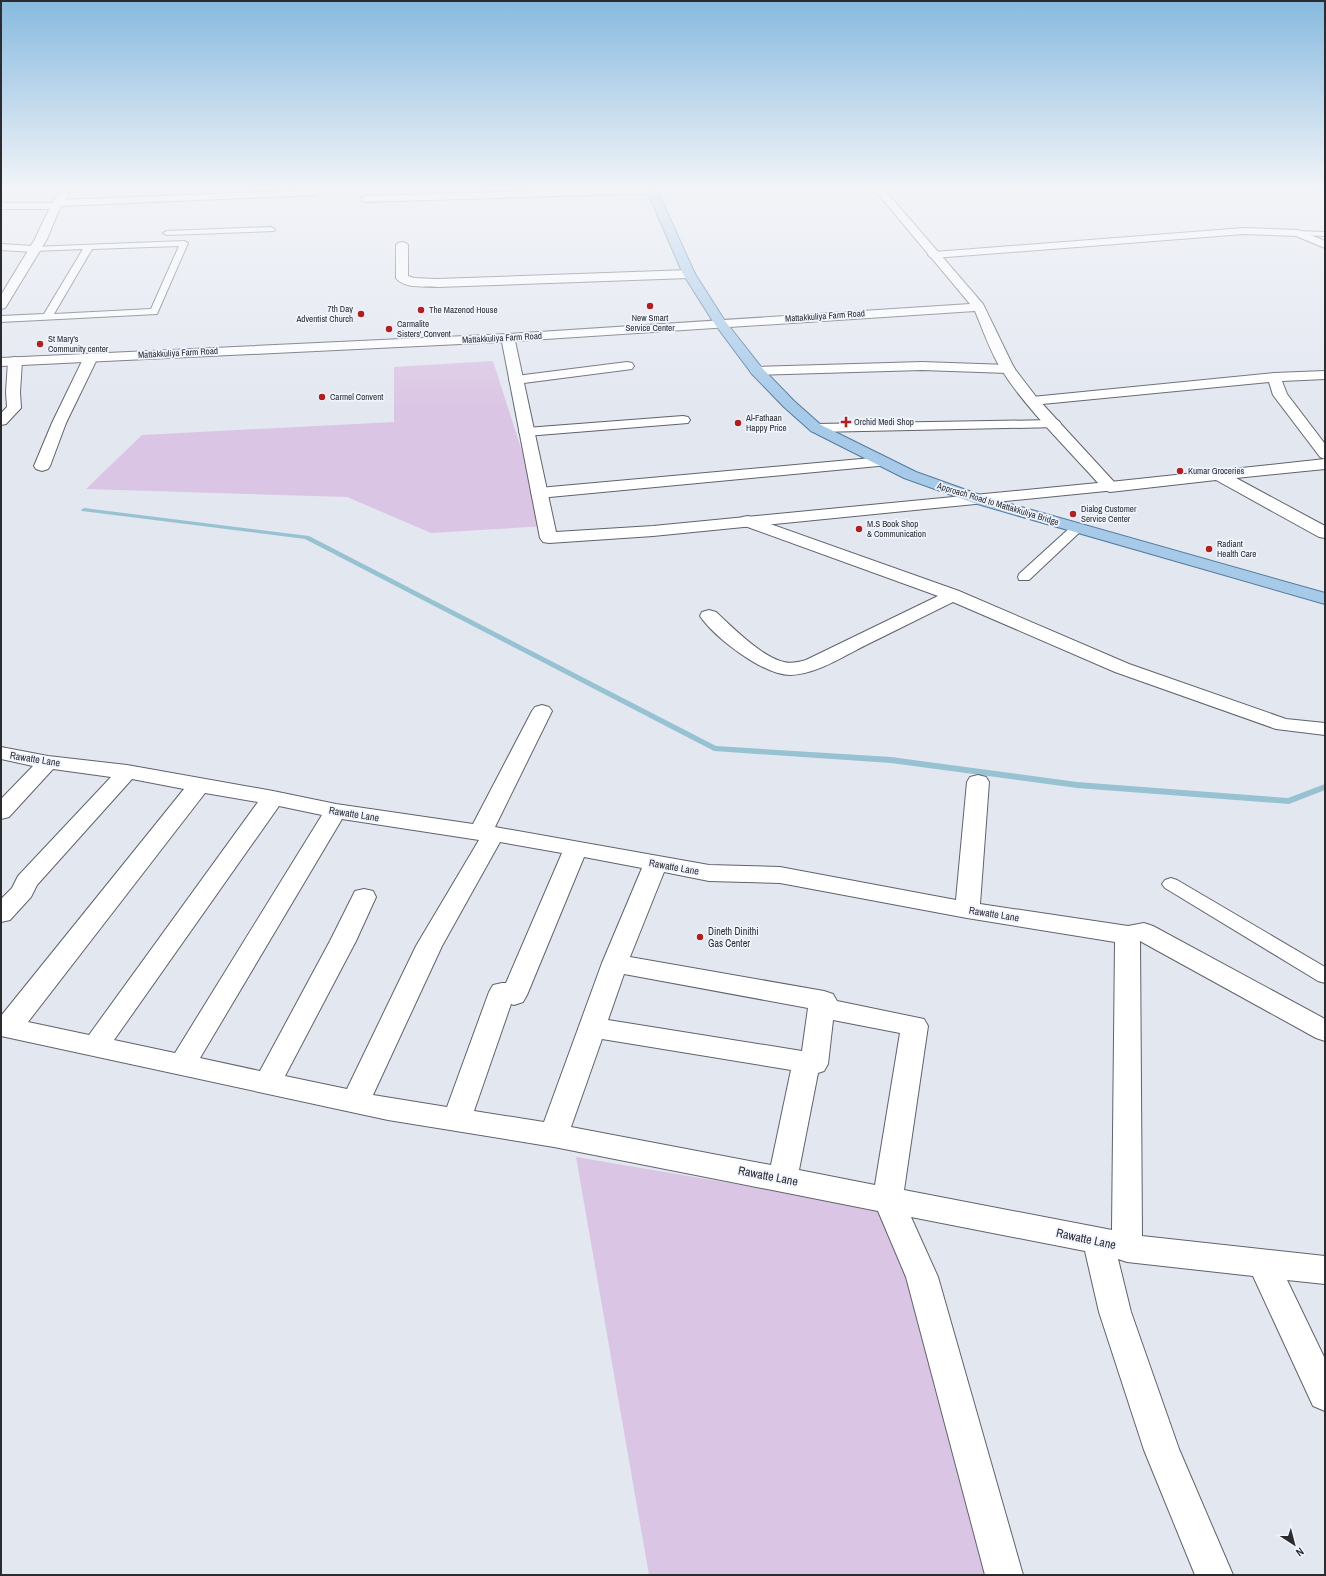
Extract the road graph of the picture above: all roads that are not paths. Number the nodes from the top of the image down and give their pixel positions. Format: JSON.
{"nodes":[{"id":1,"x":27,"y":262,"type":"edge"},
{"id":2,"x":80,"y":262,"type":"edge"},
{"id":3,"x":176,"y":262,"type":"edge"},
{"id":4,"x":401,"y":262,"type":"edge"},
{"id":5,"x":684,"y":262,"type":"edge"},
{"id":6,"x":940,"y":262,"type":"edge"},
{"id":7,"x":689,"y":274,"type":"junction"},
{"id":8,"x":1,"y":305,"type":"edge"},
{"id":9,"x":978,"y":307,"type":"junction"},
{"id":10,"x":47,"y":317,"type":"junction"},
{"id":11,"x":1,"y":319,"type":"edge"},
{"id":12,"x":720,"y":323,"type":"junction"},
{"id":13,"x":508,"y":338,"type":"junction"},
{"id":14,"x":91,"y":357,"type":"junction"},
{"id":15,"x":8,"y":361,"type":"edge"},
{"id":16,"x":627,"y":366,"type":"dead end"},
{"id":17,"x":1008,"y":369,"type":"junction"},
{"id":18,"x":757,"y":371,"type":"junction"},
{"id":19,"x":1325,"y":375,"type":"edge"},
{"id":20,"x":1274,"y":377,"type":"junction"},
{"id":21,"x":516,"y":380,"type":"junction"},
{"id":22,"x":1032,"y":401,"type":"junction"},
{"id":23,"x":683,"y":420,"type":"dead end"},
{"id":24,"x":1,"y":421,"type":"edge"},
{"id":25,"x":1054,"y":424,"type":"junction"},
{"id":26,"x":816,"y":428,"type":"junction"},
{"id":27,"x":526,"y":432,"type":"junction"},
{"id":28,"x":1325,"y":454,"type":"edge"},
{"id":29,"x":882,"y":462,"type":"junction"},
{"id":30,"x":1325,"y":464,"type":"edge"},
{"id":31,"x":42,"y":466,"type":"dead end"},
{"id":32,"x":1220,"y":476,"type":"junction"},
{"id":33,"x":1110,"y":488,"type":"junction"},
{"id":34,"x":539,"y":493,"type":"junction"},
{"id":35,"x":980,"y":500,"type":"junction"},
{"id":36,"x":748,"y":521,"type":"junction"},
{"id":37,"x":1077,"y":528,"type":"junction"},
{"id":38,"x":1325,"y":533,"type":"edge"},
{"id":39,"x":1024,"y":577,"type":"dead end"},
{"id":40,"x":954,"y":595,"type":"junction"},
{"id":41,"x":1325,"y":599,"type":"edge"},
{"id":42,"x":709,"y":616,"type":"dead end"},
{"id":43,"x":542,"y":711,"type":"dead end"},
{"id":44,"x":1325,"y":729,"type":"edge"},
{"id":45,"x":1,"y":753,"type":"edge"},
{"id":46,"x":48,"y":762,"type":"junction"},
{"id":47,"x":127,"y":772,"type":"junction"},
{"id":48,"x":978,"y":782,"type":"dead end"},
{"id":49,"x":199,"y":785,"type":"junction"},
{"id":50,"x":273,"y":798,"type":"junction"},
{"id":51,"x":336,"y":811,"type":"junction"},
{"id":52,"x":1,"y":812,"type":"edge"},
{"id":53,"x":487,"y":834,"type":"junction"},
{"id":54,"x":576,"y":848,"type":"junction"},
{"id":55,"x":655,"y":864,"type":"junction"},
{"id":56,"x":1171,"y":884,"type":"dead end"},
{"id":57,"x":364,"y":897,"type":"dead end"},
{"id":58,"x":967,"y":910,"type":"junction"},
{"id":59,"x":1,"y":914,"type":"edge"},
{"id":60,"x":1128,"y":935,"type":"junction"},
{"id":61,"x":615,"y":963,"type":"junction"},
{"id":62,"x":1325,"y":976,"type":"edge"},
{"id":63,"x":821,"y":1008,"type":"junction"},
{"id":64,"x":1323,"y":1026,"type":"edge"},
{"id":65,"x":5,"y":1027,"type":"edge"},
{"id":66,"x":592,"y":1027,"type":"junction"},
{"id":67,"x":95,"y":1046,"type":"junction"},
{"id":68,"x":806,"y":1062,"type":"junction"},
{"id":69,"x":182,"y":1064,"type":"junction"},
{"id":70,"x":267,"y":1083,"type":"junction"},
{"id":71,"x":355,"y":1102,"type":"junction"},
{"id":72,"x":457,"y":1119,"type":"junction"},
{"id":73,"x":554,"y":1135,"type":"junction"},
{"id":74,"x":783,"y":1179,"type":"junction"},
{"id":75,"x":888,"y":1200,"type":"junction"},
{"id":76,"x":1112,"y":1244,"type":"junction"},
{"id":77,"x":1263,"y":1263,"type":"junction"},
{"id":78,"x":1325,"y":1270,"type":"edge"},
{"id":79,"x":1325,"y":1394,"type":"edge"},
{"id":80,"x":1004,"y":1575,"type":"edge"},
{"id":81,"x":1214,"y":1575,"type":"edge"}],
"edges":[{"from":1,"to":8,"type":"street"},
{"from":2,"to":10,"type":"lane"},
{"from":3,"to":10,"type":"lane"},
{"from":4,"to":7,"type":"street"},
{"from":5,"to":7,"type":"main road","name":"Approach Road to Mattakkuliya Bridge"},
{"from":6,"to":9,"type":"street"},
{"from":7,"to":12,"type":"main road","name":"Approach Road to Mattakkuliya Bridge"},
{"from":9,"to":12,"type":"street","name":"Mattakkuliya Farm Road"},
{"from":9,"to":17,"type":"street"},
{"from":10,"to":11,"type":"lane"},
{"from":12,"to":13,"type":"street","name":"Mattakkuliya Farm Road"},
{"from":12,"to":18,"type":"main road","name":"Approach Road to Mattakkuliya Bridge"},
{"from":13,"to":14,"type":"street","name":"Mattakkuliya Farm Road"},
{"from":13,"to":21,"type":"street"},
{"from":14,"to":15,"type":"street","name":"Mattakkuliya Farm Road"},
{"from":14,"to":31,"type":"street"},
{"from":15,"to":24,"type":"street"},
{"from":16,"to":21,"type":"street"},
{"from":17,"to":18,"type":"street"},
{"from":17,"to":22,"type":"street"},
{"from":18,"to":26,"type":"main road","name":"Approach Road to Mattakkuliya Bridge"},
{"from":19,"to":20,"type":"street"},
{"from":20,"to":22,"type":"street"},
{"from":20,"to":28,"type":"street"},
{"from":21,"to":27,"type":"street"},
{"from":22,"to":25,"type":"street"},
{"from":23,"to":27,"type":"street"},
{"from":25,"to":26,"type":"street"},
{"from":25,"to":33,"type":"street"},
{"from":26,"to":29,"type":"main road","name":"Approach Road to Mattakkuliya Bridge"},
{"from":27,"to":34,"type":"street"},
{"from":29,"to":34,"type":"street"},
{"from":29,"to":35,"type":"main road","name":"Approach Road to Mattakkuliya Bridge"},
{"from":30,"to":32,"type":"street"},
{"from":32,"to":33,"type":"street"},
{"from":32,"to":38,"type":"street"},
{"from":33,"to":35,"type":"street"},
{"from":34,"to":36,"type":"street"},
{"from":35,"to":36,"type":"street"},
{"from":35,"to":37,"type":"main road","name":"Approach Road to Mattakkuliya Bridge"},
{"from":36,"to":40,"type":"street"},
{"from":37,"to":39,"type":"lane"},
{"from":37,"to":41,"type":"main road","name":"Approach Road to Mattakkuliya Bridge"},
{"from":40,"to":42,"type":"street"},
{"from":40,"to":44,"type":"street"},
{"from":43,"to":53,"type":"street"},
{"from":45,"to":46,"type":"street","name":"Rawatte Lane"},
{"from":46,"to":47,"type":"street","name":"Rawatte Lane"},
{"from":46,"to":52,"type":"street"},
{"from":47,"to":49,"type":"street","name":"Rawatte Lane"},
{"from":47,"to":59,"type":"street"},
{"from":48,"to":58,"type":"street"},
{"from":49,"to":50,"type":"street","name":"Rawatte Lane"},
{"from":49,"to":65,"type":"street"},
{"from":50,"to":51,"type":"street","name":"Rawatte Lane"},
{"from":50,"to":67,"type":"street"},
{"from":51,"to":53,"type":"street","name":"Rawatte Lane"},
{"from":51,"to":69,"type":"street"},
{"from":53,"to":54,"type":"street","name":"Rawatte Lane"},
{"from":53,"to":71,"type":"street"},
{"from":54,"to":55,"type":"street","name":"Rawatte Lane"},
{"from":54,"to":72,"type":"street"},
{"from":55,"to":58,"type":"street","name":"Rawatte Lane"},
{"from":55,"to":61,"type":"street"},
{"from":56,"to":62,"type":"lane"},
{"from":57,"to":70,"type":"street"},
{"from":58,"to":60,"type":"street","name":"Rawatte Lane"},
{"from":60,"to":64,"type":"street","name":"Rawatte Lane"},
{"from":60,"to":76,"type":"street"},
{"from":61,"to":63,"type":"street"},
{"from":61,"to":66,"type":"street"},
{"from":63,"to":68,"type":"street"},
{"from":63,"to":75,"type":"street"},
{"from":65,"to":67,"type":"street","name":"Rawatte Lane"},
{"from":66,"to":68,"type":"street"},
{"from":66,"to":73,"type":"street"},
{"from":67,"to":69,"type":"street","name":"Rawatte Lane"},
{"from":68,"to":74,"type":"street"},
{"from":69,"to":70,"type":"street","name":"Rawatte Lane"},
{"from":70,"to":71,"type":"street","name":"Rawatte Lane"},
{"from":71,"to":72,"type":"street","name":"Rawatte Lane"},
{"from":72,"to":73,"type":"street","name":"Rawatte Lane"},
{"from":73,"to":74,"type":"street","name":"Rawatte Lane"},
{"from":74,"to":75,"type":"street","name":"Rawatte Lane"},
{"from":75,"to":76,"type":"street","name":"Rawatte Lane"},
{"from":75,"to":80,"type":"street"},
{"from":76,"to":77,"type":"street","name":"Rawatte Lane"},
{"from":76,"to":81,"type":"street"},
{"from":77,"to":78,"type":"street","name":"Rawatte Lane"},
{"from":77,"to":79,"type":"street"}]}
